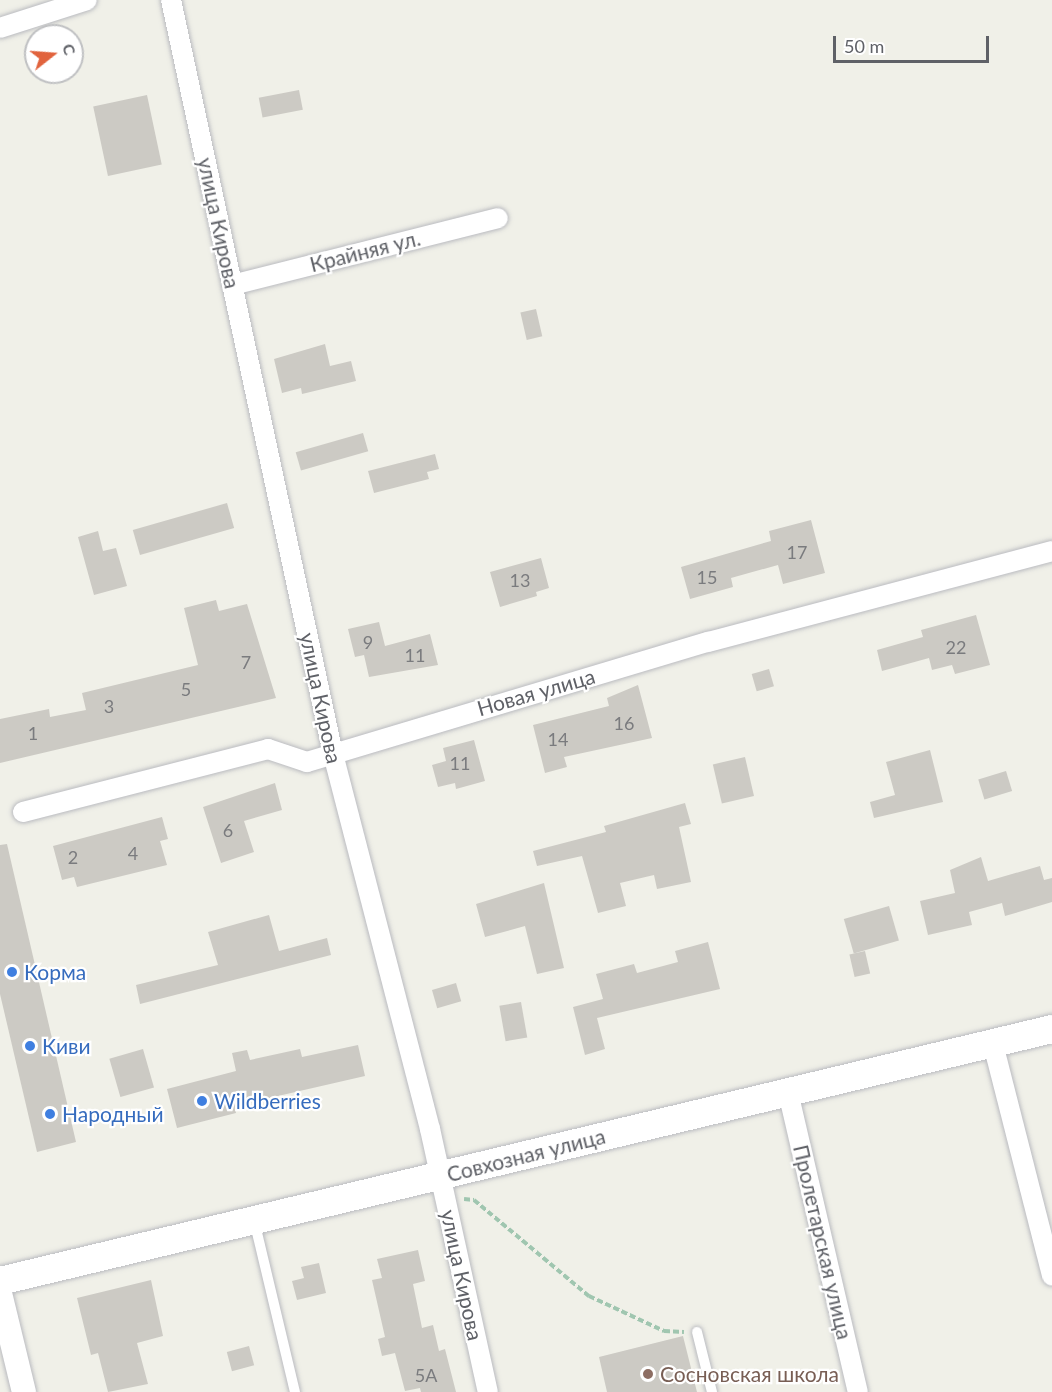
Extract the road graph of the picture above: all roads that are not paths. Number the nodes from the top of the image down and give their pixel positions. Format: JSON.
{"nodes":[{"id":1,"x":87,"y":0,"type":"edge"},
{"id":2,"x":171,"y":0,"type":"edge"},
{"id":3,"x":0,"y":28,"type":"edge"},
{"id":4,"x":498,"y":218,"type":"dead end"},
{"id":5,"x":232,"y":285,"type":"junction"},
{"id":6,"x":1052,"y":551,"type":"edge"},
{"id":7,"x":333,"y":754,"type":"junction"},
{"id":8,"x":22,"y":812,"type":"dead end"},
{"id":9,"x":1052,"y":1029,"type":"edge"},
{"id":10,"x":993,"y":1044,"type":"junction"},
{"id":11,"x":788,"y":1092,"type":"junction"},
{"id":12,"x":443,"y":1187,"type":"junction"},
{"id":13,"x":254,"y":1220,"type":"junction"},
{"id":14,"x":1052,"y":1276,"type":"edge"},
{"id":15,"x":0,"y":1281,"type":"edge"},
{"id":16,"x":0,"y":1293,"type":"edge"},
{"id":17,"x":697,"y":1332,"type":"road end"},
{"id":18,"x":24,"y":1392,"type":"edge"},
{"id":19,"x":295,"y":1392,"type":"edge"},
{"id":20,"x":488,"y":1392,"type":"edge"},
{"id":21,"x":712,"y":1392,"type":"edge"},
{"id":22,"x":858,"y":1392,"type":"edge"}],
"edges":[{"from":1,"to":3,"type":"street"},
{"from":2,"to":5,"type":"street","name":"улица Кирова"},
{"from":4,"to":5,"type":"street","name":"Крайняя ул."},
{"from":5,"to":7,"type":"street","name":"улица Кирова"},
{"from":6,"to":7,"type":"street","name":"Новая улица"},
{"from":7,"to":8,"type":"street","name":"Новая улица"},
{"from":7,"to":12,"type":"street","name":"улица Кирова"},
{"from":9,"to":10,"type":"main road","name":"Совхозная улица"},
{"from":10,"to":11,"type":"main road","name":"Совхозная улица"},
{"from":10,"to":14,"type":"street"},
{"from":11,"to":12,"type":"main road","name":"Совхозная улица"},
{"from":11,"to":22,"type":"street","name":"Пролетарская улица"},
{"from":12,"to":13,"type":"main road","name":"Совхозная улица"},
{"from":12,"to":20,"type":"street","name":"улица Кирова"},
{"from":13,"to":15,"type":"main road","name":"Совхозная улица"},
{"from":13,"to":19,"type":"lane"},
{"from":16,"to":18,"type":"street"},
{"from":17,"to":21,"type":"lane"}]}
